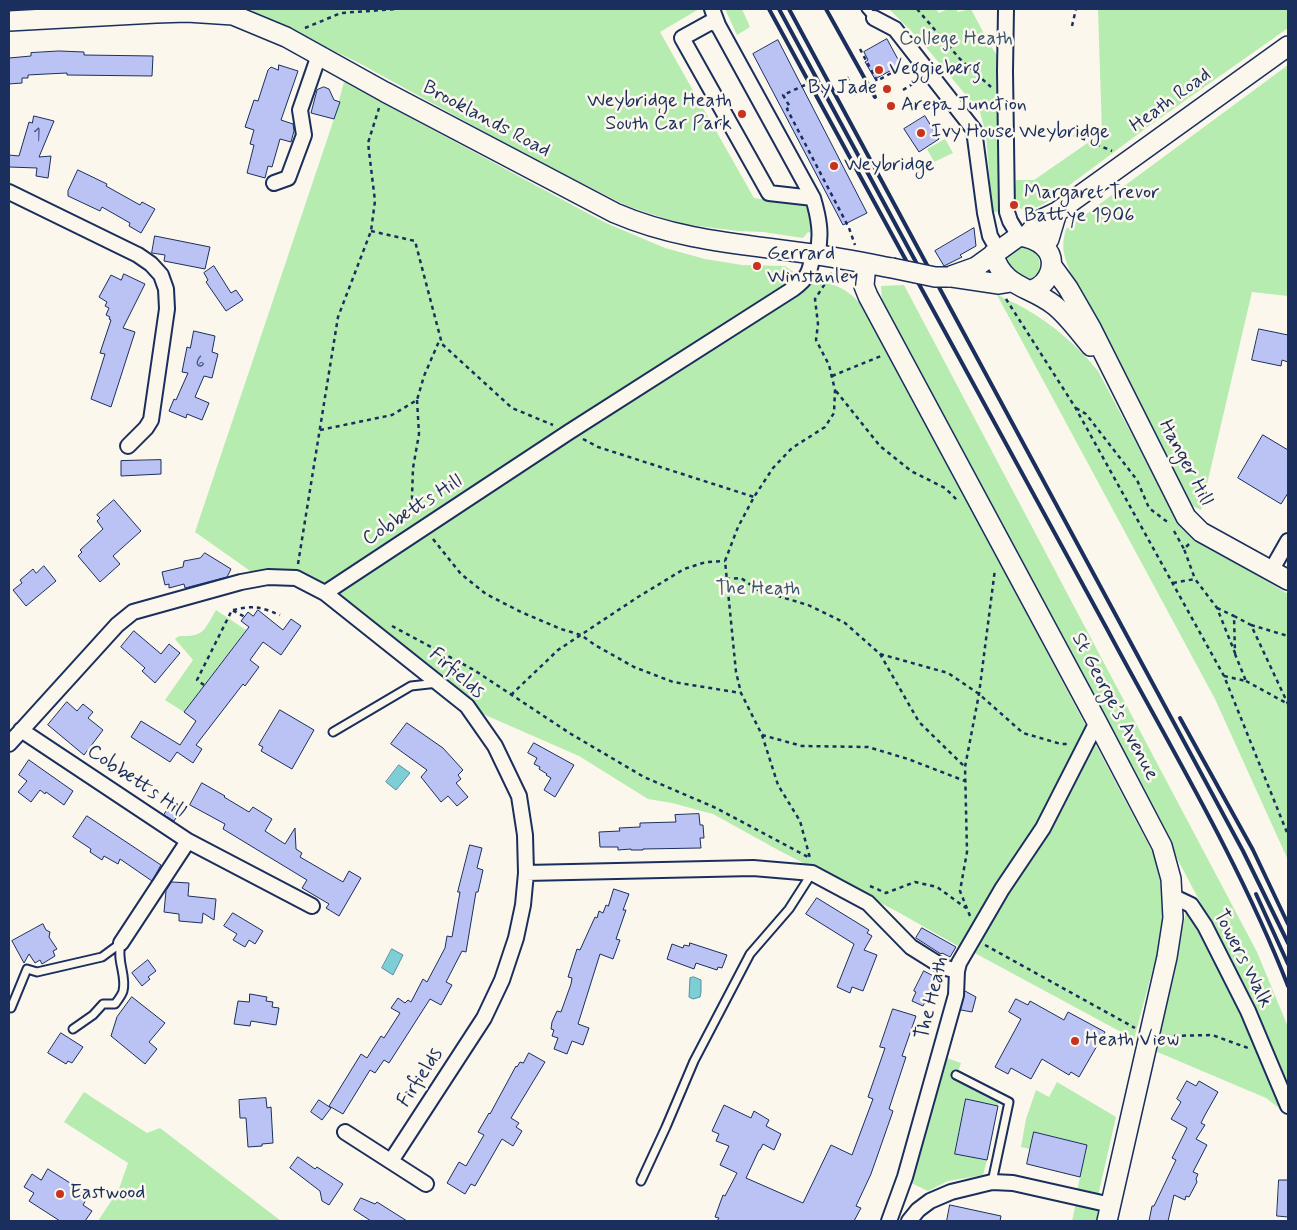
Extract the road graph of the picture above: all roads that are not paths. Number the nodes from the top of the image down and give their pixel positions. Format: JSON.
{"nodes":[{"id":1,"x":712,"y":9,"type":"edge"},
{"id":2,"x":1006,"y":9,"type":"edge"},
{"id":3,"x":204,"y":11,"type":"edge"},
{"id":4,"x":870,"y":13,"type":"edge"},
{"id":5,"x":9,"y":21,"type":"edge"},
{"id":6,"x":718,"y":25,"type":"junction"},
{"id":7,"x":1288,"y":46,"type":"edge"},
{"id":8,"x":319,"y":55,"type":"junction"},
{"id":9,"x":274,"y":183,"type":"dead end"},
{"id":10,"x":9,"y":192,"type":"edge"},
{"id":11,"x":813,"y":198,"type":"junction"},
{"id":12,"x":1057,"y":212,"type":"junction"},
{"id":13,"x":1022,"y":236,"type":"junction"},
{"id":14,"x":1044,"y":246,"type":"junction"},
{"id":15,"x":996,"y":252,"type":"junction"},
{"id":16,"x":815,"y":255,"type":"junction"},
{"id":17,"x":866,"y":263,"type":"junction"},
{"id":18,"x":1052,"y":266,"type":"junction"},
{"id":19,"x":948,"y":277,"type":"junction"},
{"id":20,"x":1007,"y":288,"type":"junction"},
{"id":21,"x":1032,"y":290,"type":"junction"},
{"id":22,"x":1114,"y":377,"type":"junction"},
{"id":23,"x":128,"y":446,"type":"dead end"},
{"id":24,"x":1288,"y":541,"type":"edge"},
{"id":25,"x":1271,"y":571,"type":"junction"},
{"id":26,"x":1288,"y":580,"type":"edge"},
{"id":27,"x":325,"y":593,"type":"junction"},
{"id":28,"x":438,"y":683,"type":"junction"},
{"id":29,"x":1097,"y":722,"type":"junction"},
{"id":30,"x":21,"y":730,"type":"junction"},
{"id":31,"x":333,"y":732,"type":"dead end"},
{"id":32,"x":9,"y":744,"type":"edge"},
{"id":33,"x":188,"y":840,"type":"junction"},
{"id":34,"x":526,"y":873,"type":"junction"},
{"id":35,"x":812,"y":873,"type":"junction"},
{"id":36,"x":1172,"y":896,"type":"junction"},
{"id":37,"x":312,"y":906,"type":"dead end"},
{"id":38,"x":122,"y":943,"type":"junction"},
{"id":39,"x":957,"y":971,"type":"junction"},
{"id":40,"x":12,"y":1008,"type":"dead end"},
{"id":41,"x":73,"y":1029,"type":"dead end"},
{"id":42,"x":956,"y":1075,"type":"dead end"},
{"id":43,"x":1288,"y":1106,"type":"edge"},
{"id":44,"x":345,"y":1132,"type":"dead end"},
{"id":45,"x":391,"y":1161,"type":"junction"},
{"id":46,"x":641,"y":1181,"type":"dead end"},
{"id":47,"x":992,"y":1182,"type":"junction"},
{"id":48,"x":426,"y":1184,"type":"dead end"},
{"id":49,"x":1109,"y":1213,"type":"edge"},
{"id":50,"x":889,"y":1221,"type":"edge"},
{"id":51,"x":909,"y":1221,"type":"edge"}],
"edges":[{"from":1,"to":6,"type":"street","name":"Cobbetts Hill"},
{"from":2,"to":13,"type":"street"},
{"from":3,"to":5,"type":"main road","name":"Brooklands Road"},
{"from":3,"to":8,"type":"main road","name":"Brooklands Road"},
{"from":4,"to":15,"type":"street"},
{"from":6,"to":11,"type":"street","name":"Cobbetts Hill"},
{"from":6,"to":11,"type":"street"},
{"from":7,"to":12,"type":"main road","name":"Heath Road"},
{"from":8,"to":9,"type":"street"},
{"from":8,"to":16,"type":"main road","name":"Brooklands Road"},
{"from":10,"to":23,"type":"street"},
{"from":11,"to":16,"type":"street","name":"Cobbetts Hill"},
{"from":12,"to":13,"type":"main road","name":"Heath Road"},
{"from":12,"to":14,"type":"main road"},
{"from":13,"to":14,"type":"main road"},
{"from":13,"to":15,"type":"main road"},
{"from":14,"to":18,"type":"main road"},
{"from":15,"to":19,"type":"main road"},
{"from":15,"to":20,"type":"main road"},
{"from":16,"to":17,"type":"main road","name":"Brooklands Road"},
{"from":16,"to":27,"type":"street","name":"Cobbetts Hill"},
{"from":17,"to":19,"type":"main road","name":"Brooklands Road","bridge":true},
{"from":17,"to":29,"type":"main road","name":"St George’s Avenue"},
{"from":18,"to":21,"type":"main road"},
{"from":18,"to":22,"type":"main road","name":"Hanger Hill"},
{"from":19,"to":20,"type":"main road","name":"Brooklands Road"},
{"from":20,"to":21,"type":"main road"},
{"from":21,"to":22,"type":"main road","name":"Hanger Hill"},
{"from":22,"to":25,"type":"main road","name":"Hanger Hill"},
{"from":24,"to":25,"type":"street"},
{"from":25,"to":26,"type":"main road","name":"Hanger Hill"},
{"from":27,"to":28,"type":"street","name":"Firfields"},
{"from":27,"to":30,"type":"street"},
{"from":28,"to":31,"type":"lane"},
{"from":28,"to":34,"type":"street","name":"Firfields"},
{"from":29,"to":36,"type":"main road","name":"St George’s Avenue"},
{"from":29,"to":39,"type":"street","name":"The Heath"},
{"from":30,"to":32,"type":"street"},
{"from":30,"to":33,"type":"street","name":"Cobbetts Hill"},
{"from":33,"to":37,"type":"street","name":"Cobbetts Hill"},
{"from":33,"to":38,"type":"street"},
{"from":34,"to":35,"type":"street"},
{"from":34,"to":45,"type":"street","name":"Firfields"},
{"from":35,"to":39,"type":"street"},
{"from":35,"to":46,"type":"lane"},
{"from":36,"to":43,"type":"street","name":"Towers Walk"},
{"from":36,"to":49,"type":"main road","name":"St George’s Avenue"},
{"from":38,"to":40,"type":"lane"},
{"from":38,"to":41,"type":"lane"},
{"from":39,"to":50,"type":"street","name":"The Heath"},
{"from":42,"to":47,"type":"lane"},
{"from":44,"to":45,"type":"street"},
{"from":45,"to":48,"type":"street"},
{"from":47,"to":49,"type":"street"},
{"from":47,"to":51,"type":"street"}]}
